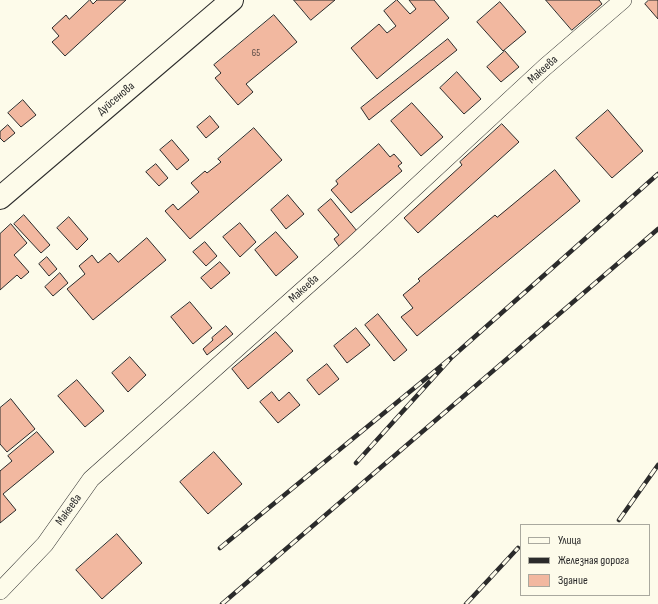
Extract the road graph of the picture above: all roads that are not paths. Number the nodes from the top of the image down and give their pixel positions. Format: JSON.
{"nodes":[{"id":1,"x":232,"y":0,"type":"edge"},
{"id":2,"x":623,"y":0,"type":"edge"},
{"id":3,"x":0,"y":198,"type":"edge"},
{"id":4,"x":0,"y":591,"type":"edge"}],
"edges":[{"from":1,"to":3,"type":"street","name":"Дуйсенова"},
{"from":2,"to":4,"type":"street","name":"Макеева"}]}
